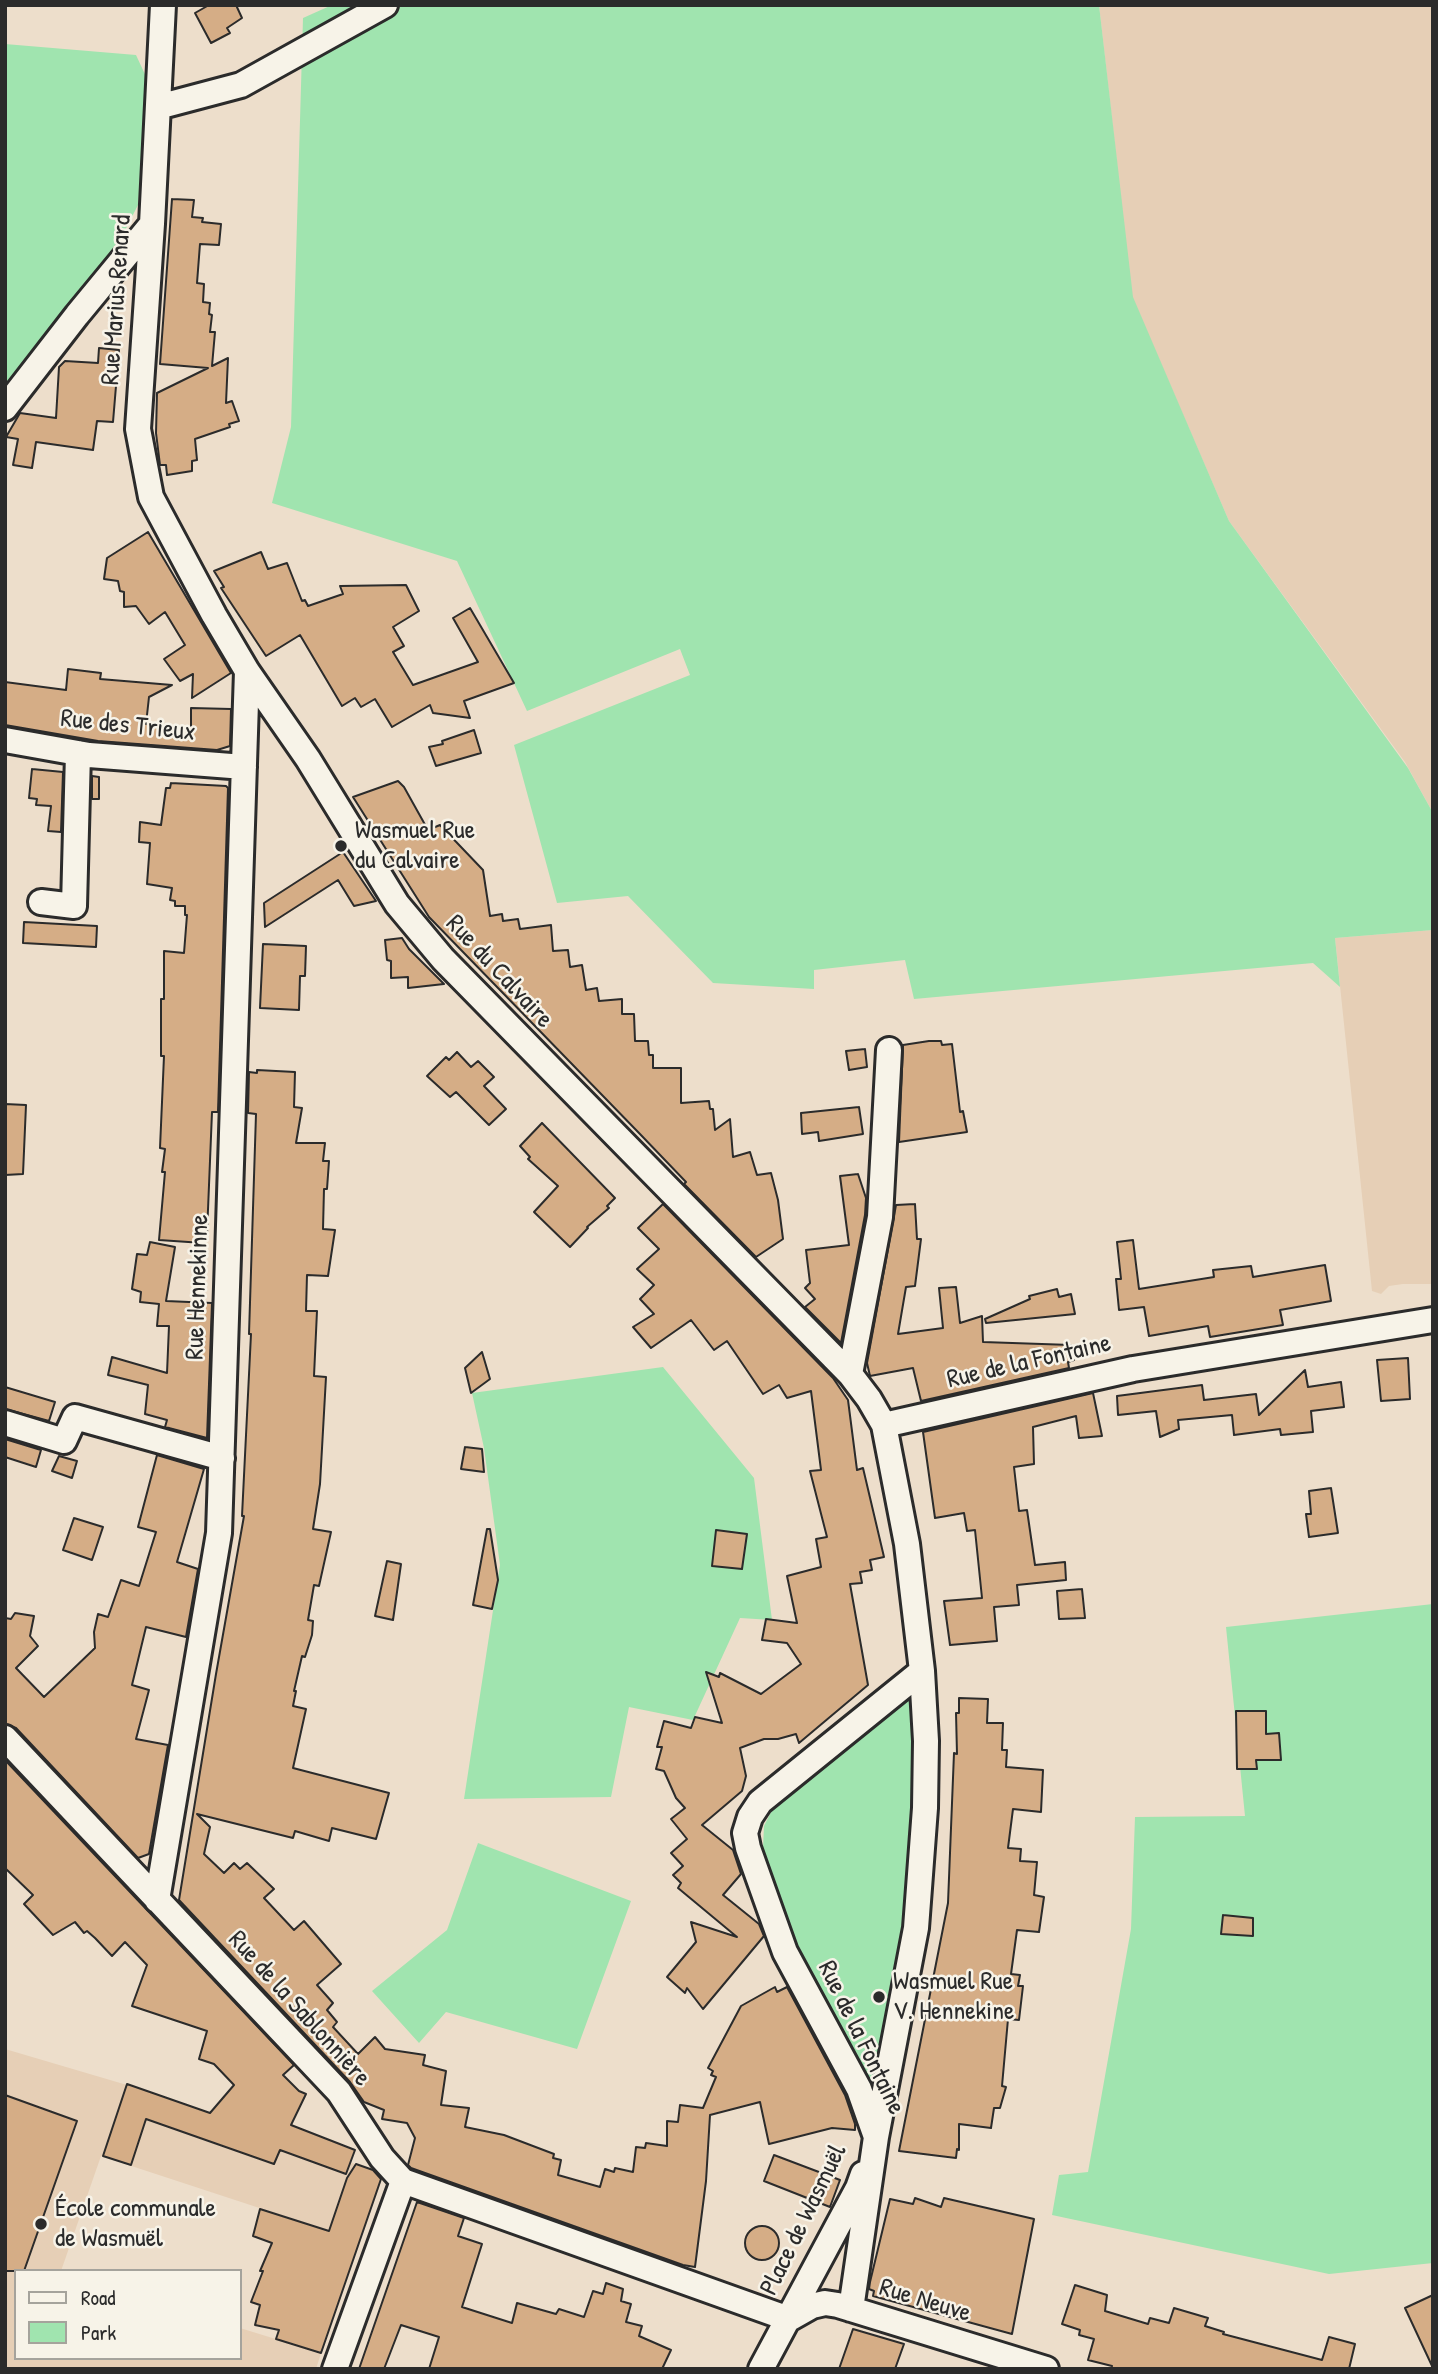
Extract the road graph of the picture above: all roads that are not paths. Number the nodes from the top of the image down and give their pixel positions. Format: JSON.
{"nodes":[{"id":1,"x":163,"y":5,"type":"edge"},
{"id":2,"x":385,"y":5,"type":"edge"},
{"id":3,"x":158,"y":107,"type":"junction"},
{"id":4,"x":152,"y":224,"type":"junction"},
{"id":5,"x":5,"y":408,"type":"edge"},
{"id":6,"x":151,"y":497,"type":"joint"},
{"id":7,"x":247,"y":671,"type":"junction"},
{"id":8,"x":5,"y":740,"type":"edge"},
{"id":9,"x":78,"y":753,"type":"junction"},
{"id":10,"x":244,"y":767,"type":"junction"},
{"id":11,"x":41,"y":902,"type":"dead end"},
{"id":12,"x":889,"y":1050,"type":"dead end"},
{"id":13,"x":1433,"y":1320,"type":"edge"},
{"id":14,"x":850,"y":1374,"type":"junction"},
{"id":15,"x":5,"y":1423,"type":"edge"},
{"id":16,"x":884,"y":1425,"type":"junction"},
{"id":17,"x":222,"y":1458,"type":"junction"},
{"id":18,"x":922,"y":1671,"type":"junction"},
{"id":19,"x":5,"y":1738,"type":"edge"},
{"id":20,"x":157,"y":1900,"type":"junction"},
{"id":21,"x":877,"y":2137,"type":"junction"},
{"id":22,"x":403,"y":2181,"type":"junction"},
{"id":23,"x":851,"y":2309,"type":"junction"},
{"id":24,"x":789,"y":2319,"type":"junction"},
{"id":25,"x":335,"y":2369,"type":"edge"},
{"id":26,"x":761,"y":2369,"type":"edge"},
{"id":27,"x":1046,"y":2369,"type":"edge"}],
"edges":[{"from":1,"to":3,"type":"street","name":"Rue Marius Renard"},
{"from":2,"to":3,"type":"street"},
{"from":3,"to":4,"type":"street","name":"Rue Marius Renard"},
{"from":4,"to":5,"type":"street"},
{"from":4,"to":6,"type":"street","name":"Rue Marius Renard"},
{"from":6,"to":7,"type":"street","name":"Rue du Calvaire"},
{"from":7,"to":10,"type":"street","name":"Rue Hennekinne"},
{"from":7,"to":14,"type":"street","name":"Rue du Calvaire"},
{"from":8,"to":9,"type":"street","name":"Rue des Trieux"},
{"from":9,"to":10,"type":"street","name":"Rue des Trieux"},
{"from":9,"to":11,"type":"street"},
{"from":10,"to":17,"type":"street","name":"Rue Hennekinne"},
{"from":12,"to":14,"type":"street"},
{"from":13,"to":16,"type":"street","name":"Rue de la Fontaine"},
{"from":14,"to":16,"type":"street","name":"Rue du Calvaire"},
{"from":15,"to":17,"type":"street"},
{"from":16,"to":18,"type":"street","name":"Rue de la Fontaine"},
{"from":17,"to":20,"type":"street","name":"Rue Hennekinne"},
{"from":18,"to":21,"type":"street","name":"Rue de la Fontaine"},
{"from":18,"to":21,"type":"street","name":"Rue de la Fontaine"},
{"from":19,"to":20,"type":"street","name":"Rue de la Sablonnière"},
{"from":20,"to":22,"type":"street","name":"Rue de la Sablonnière"},
{"from":21,"to":23,"type":"street","name":"Place de Wasmuël"},
{"from":21,"to":24,"type":"street","name":"Place de Wasmuël"},
{"from":22,"to":24,"type":"street","name":"Rue de la Sablonnière"},
{"from":22,"to":25,"type":"street"},
{"from":23,"to":24,"type":"street","name":"Rue Neuve"},
{"from":23,"to":27,"type":"street","name":"Rue Neuve"},
{"from":24,"to":26,"type":"street","name":"Place de Wasmuël"}]}
